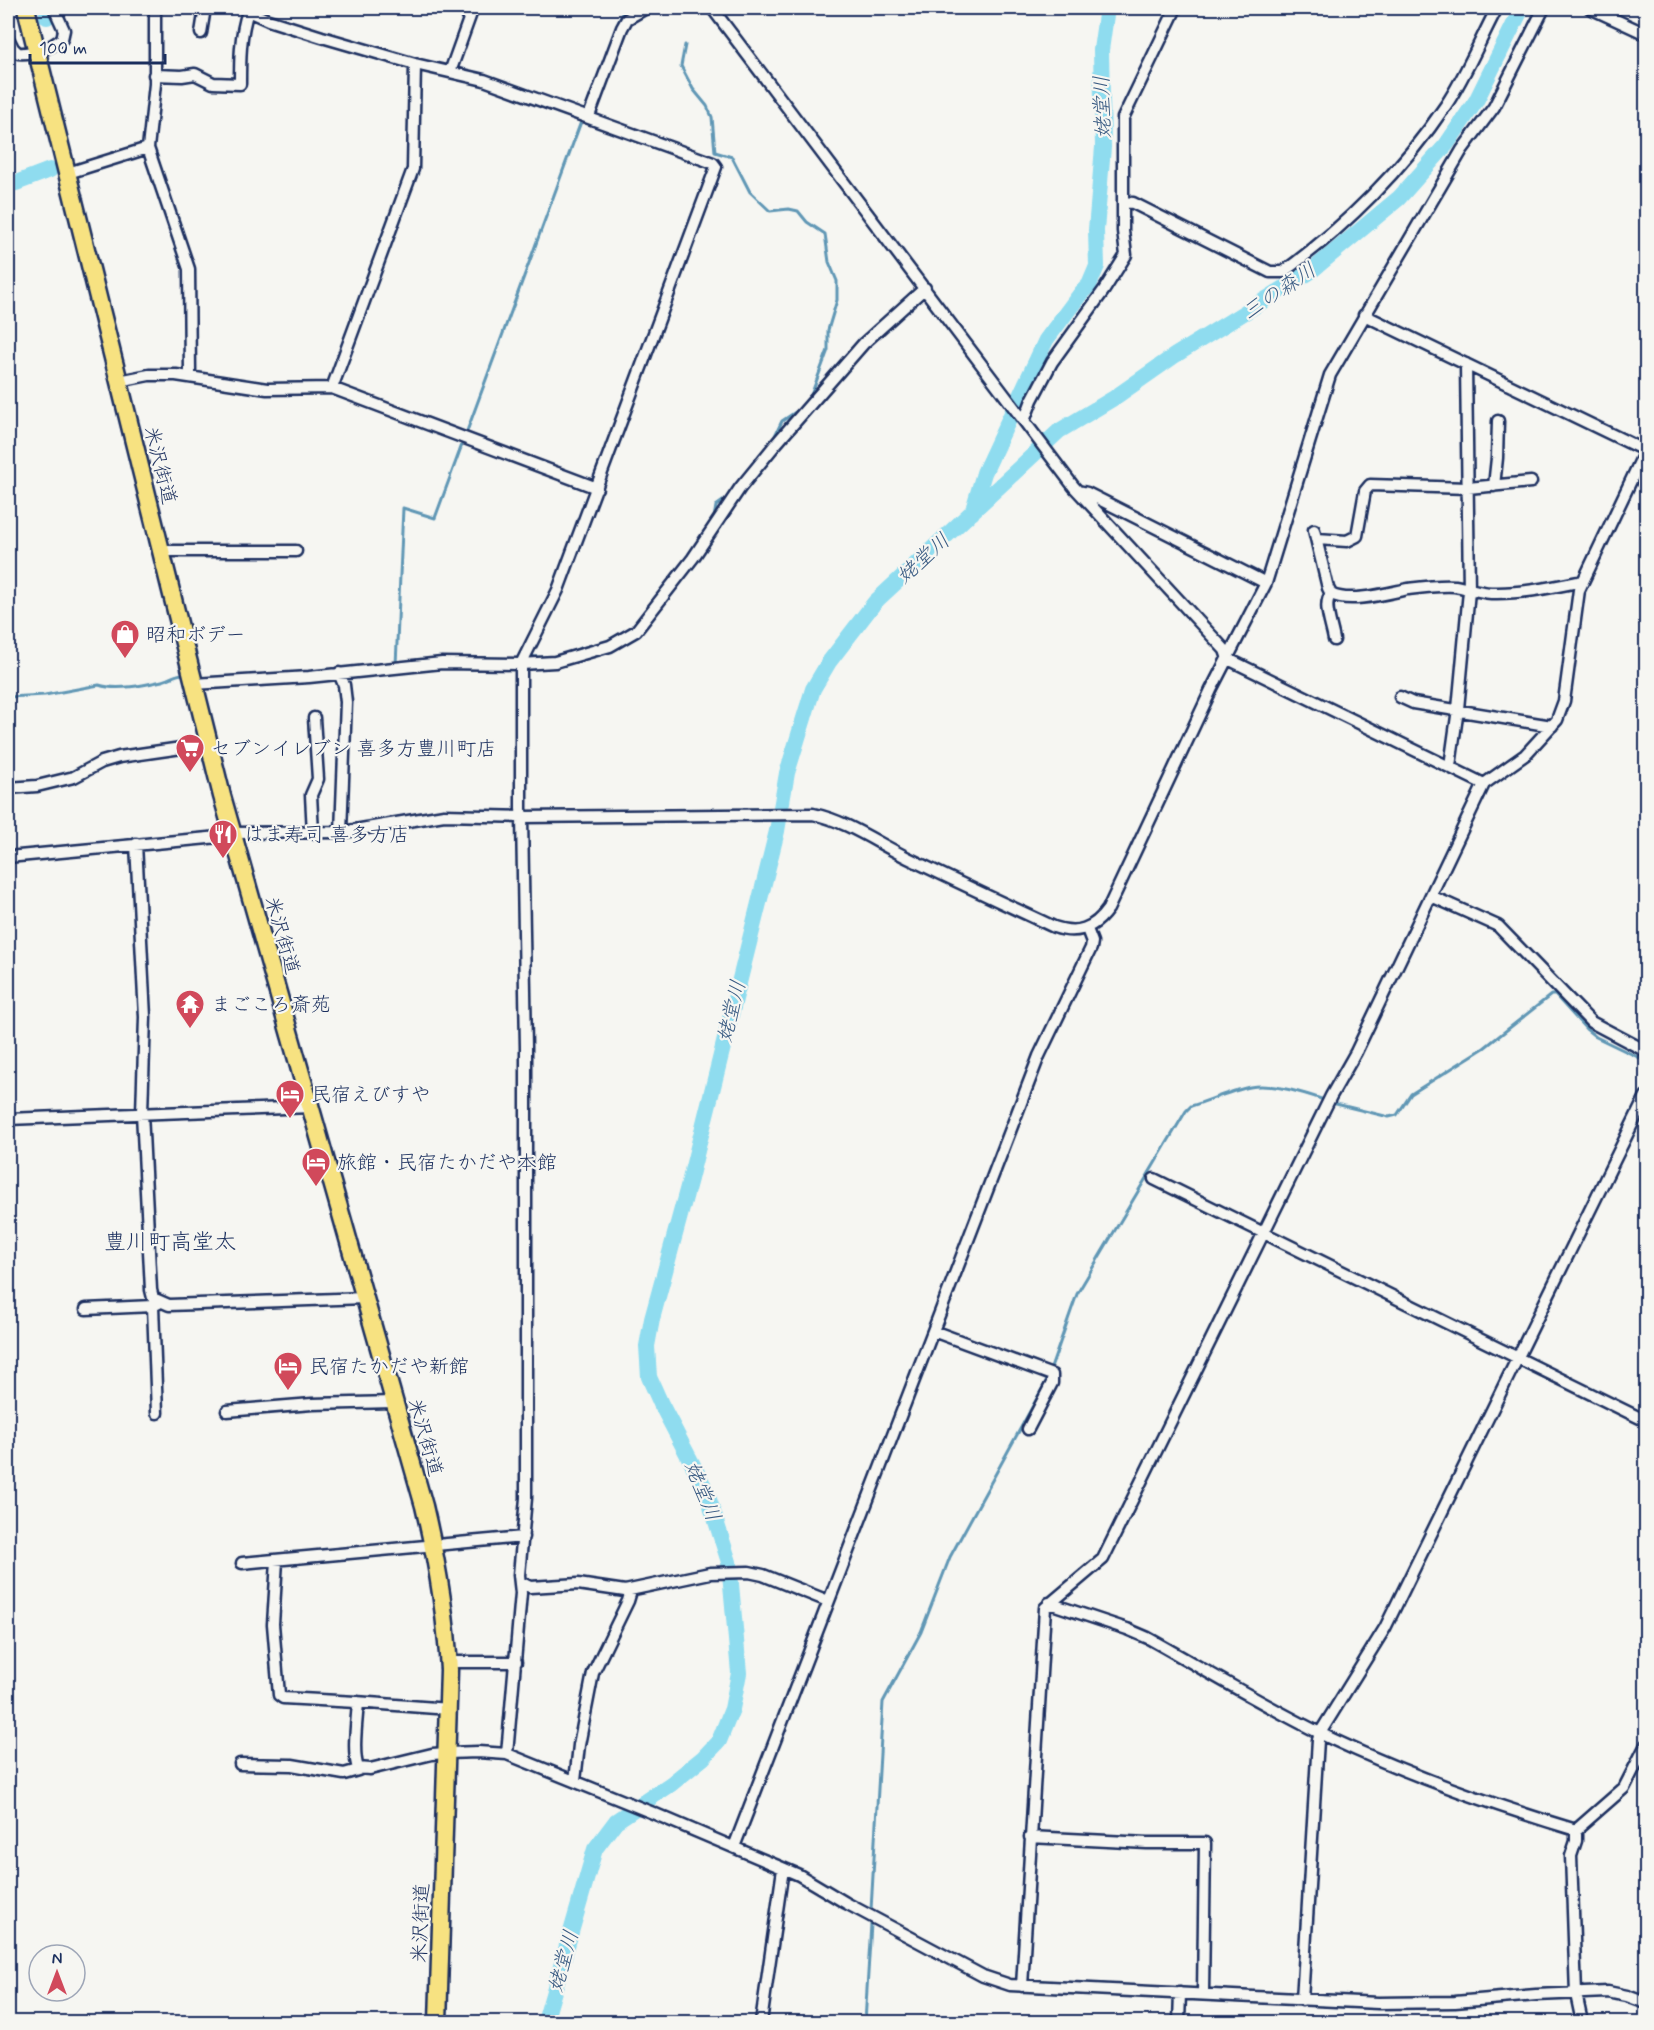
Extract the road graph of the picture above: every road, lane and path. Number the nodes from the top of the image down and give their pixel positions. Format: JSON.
{"nodes":[{"id":1,"x":26,"y":8,"type":"edge"},
{"id":2,"x":54,"y":8,"type":"edge"},
{"id":3,"x":155,"y":8,"type":"edge"},
{"id":4,"x":205,"y":8,"type":"edge"},
{"id":5,"x":473,"y":8,"type":"edge"},
{"id":6,"x":646,"y":8,"type":"edge"},
{"id":7,"x":712,"y":8,"type":"edge"},
{"id":8,"x":1176,"y":8,"type":"edge"},
{"id":9,"x":1497,"y":8,"type":"edge"},
{"id":10,"x":1544,"y":8,"type":"edge"},
{"id":11,"x":1590,"y":8,"type":"edge"},
{"id":12,"x":246,"y":9,"type":"edge"},
{"id":13,"x":201,"y":33,"type":"dead end"},
{"id":14,"x":1647,"y":34,"type":"edge"},
{"id":15,"x":8,"y":38,"type":"edge"},
{"id":16,"x":37,"y":51,"type":"junction"},
{"id":17,"x":415,"y":64,"type":"junction"},
{"id":18,"x":450,"y":72,"type":"junction"},
{"id":19,"x":154,"y":75,"type":"junction"},
{"id":20,"x":589,"y":117,"type":"junction"},
{"id":21,"x":148,"y":148,"type":"junction"},
{"id":22,"x":68,"y":173,"type":"junction"},
{"id":23,"x":1124,"y":202,"type":"junction"},
{"id":24,"x":925,"y":288,"type":"junction"},
{"id":25,"x":1364,"y":315,"type":"junction"},
{"id":26,"x":1466,"y":364,"type":"junction"},
{"id":27,"x":190,"y":374,"type":"dead end"},
{"id":28,"x":119,"y":381,"type":"junction"},
{"id":29,"x":332,"y":388,"type":"junction"},
{"id":30,"x":1498,"y":421,"type":"dead end"},
{"id":31,"x":1026,"y":423,"type":"junction"},
{"id":32,"x":1646,"y":450,"type":"edge"},
{"id":33,"x":1531,"y":482,"type":"dead end"},
{"id":34,"x":1494,"y":486,"type":"junction"},
{"id":35,"x":597,"y":488,"type":"junction"},
{"id":36,"x":1468,"y":488,"type":"junction"},
{"id":37,"x":1078,"y":491,"type":"junction"},
{"id":38,"x":161,"y":551,"type":"junction"},
{"id":39,"x":296,"y":551,"type":"dead end"},
{"id":40,"x":1583,"y":581,"type":"junction"},
{"id":41,"x":1266,"y":583,"type":"junction"},
{"id":42,"x":1469,"y":591,"type":"junction"},
{"id":43,"x":1331,"y":594,"type":"junction"},
{"id":44,"x":1334,"y":640,"type":"dead end"},
{"id":45,"x":1228,"y":659,"type":"junction"},
{"id":46,"x":521,"y":664,"type":"junction"},
{"id":47,"x":339,"y":673,"type":"junction"},
{"id":48,"x":194,"y":684,"type":"junction"},
{"id":49,"x":1400,"y":697,"type":"dead end"},
{"id":50,"x":1458,"y":710,"type":"junction"},
{"id":51,"x":314,"y":718,"type":"dead end"},
{"id":52,"x":1552,"y":726,"type":"junction"},
{"id":53,"x":208,"y":744,"type":"junction"},
{"id":54,"x":1450,"y":766,"type":"junction"},
{"id":55,"x":1484,"y":784,"type":"junction"},
{"id":56,"x":8,"y":788,"type":"edge"},
{"id":57,"x":522,"y":817,"type":"junction"},
{"id":58,"x":341,"y":832,"type":"junction"},
{"id":59,"x":232,"y":833,"type":"junction"},
{"id":60,"x":313,"y":833,"type":"junction"},
{"id":61,"x":136,"y":844,"type":"junction"},
{"id":62,"x":8,"y":857,"type":"edge"},
{"id":63,"x":1431,"y":896,"type":"junction"},
{"id":64,"x":1087,"y":928,"type":"junction"},
{"id":65,"x":1647,"y":1051,"type":"edge"},
{"id":66,"x":1647,"y":1095,"type":"edge"},
{"id":67,"x":311,"y":1107,"type":"junction"},
{"id":68,"x":142,"y":1113,"type":"junction"},
{"id":69,"x":8,"y":1119,"type":"edge"},
{"id":70,"x":1154,"y":1179,"type":"dead end"},
{"id":71,"x":1263,"y":1234,"type":"junction"},
{"id":72,"x":365,"y":1298,"type":"junction"},
{"id":73,"x":156,"y":1304,"type":"junction"},
{"id":74,"x":86,"y":1309,"type":"dead end"},
{"id":75,"x":933,"y":1331,"type":"junction"},
{"id":76,"x":1517,"y":1357,"type":"junction"},
{"id":77,"x":394,"y":1402,"type":"junction"},
{"id":78,"x":227,"y":1411,"type":"dead end"},
{"id":79,"x":157,"y":1413,"type":"dead end"},
{"id":80,"x":1647,"y":1421,"type":"edge"},
{"id":81,"x":1028,"y":1429,"type":"dead end"},
{"id":82,"x":523,"y":1537,"type":"junction"},
{"id":83,"x":433,"y":1545,"type":"junction"},
{"id":84,"x":277,"y":1561,"type":"junction"},
{"id":85,"x":242,"y":1563,"type":"dead end"},
{"id":86,"x":520,"y":1582,"type":"junction"},
{"id":87,"x":631,"y":1591,"type":"junction"},
{"id":88,"x":828,"y":1601,"type":"junction"},
{"id":89,"x":1049,"y":1603,"type":"junction"},
{"id":90,"x":449,"y":1662,"type":"junction"},
{"id":91,"x":516,"y":1662,"type":"junction"},
{"id":92,"x":358,"y":1702,"type":"junction"},
{"id":93,"x":448,"y":1709,"type":"junction"},
{"id":94,"x":1320,"y":1733,"type":"junction"},
{"id":95,"x":1647,"y":1745,"type":"edge"},
{"id":96,"x":447,"y":1753,"type":"junction"},
{"id":97,"x":507,"y":1754,"type":"junction"},
{"id":98,"x":240,"y":1764,"type":"dead end"},
{"id":99,"x":358,"y":1768,"type":"junction"},
{"id":100,"x":575,"y":1781,"type":"junction"},
{"id":101,"x":1576,"y":1830,"type":"junction"},
{"id":102,"x":1030,"y":1838,"type":"junction"},
{"id":103,"x":734,"y":1848,"type":"junction"},
{"id":104,"x":783,"y":1869,"type":"junction"},
{"id":105,"x":1022,"y":1986,"type":"junction"},
{"id":106,"x":1180,"y":1993,"type":"junction"},
{"id":107,"x":1203,"y":1994,"type":"junction"},
{"id":108,"x":1576,"y":1994,"type":"junction"},
{"id":109,"x":1302,"y":2000,"type":"junction"},
{"id":110,"x":1647,"y":2003,"type":"edge"},
{"id":111,"x":438,"y":2022,"type":"edge"},
{"id":112,"x":761,"y":2022,"type":"edge"},
{"id":113,"x":1179,"y":2022,"type":"edge"},
{"id":114,"x":1582,"y":2022,"type":"edge"}],
"edges":[{"from":1,"to":16,"type":"highway","name":"米沢街道"},
{"from":2,"to":16,"type":"street"},
{"from":3,"to":19,"type":"street"},
{"from":4,"to":13,"type":"street"},
{"from":5,"to":18,"type":"street"},
{"from":6,"to":20,"type":"street"},
{"from":7,"to":24,"type":"street"},
{"from":8,"to":23,"type":"street"},
{"from":9,"to":23,"type":"street"},
{"from":10,"to":25,"type":"street"},
{"from":11,"to":14,"type":"street"},
{"from":12,"to":17,"type":"street"},
{"from":12,"to":19,"type":"street"},
{"from":15,"to":16,"type":"street"},
{"from":16,"to":22,"type":"highway","name":"米沢街道"},
{"from":17,"to":18,"type":"street"},
{"from":17,"to":29,"type":"street"},
{"from":18,"to":20,"type":"street"},
{"from":19,"to":21,"type":"street"},
{"from":20,"to":35,"type":"street"},
{"from":21,"to":22,"type":"street"},
{"from":21,"to":27,"type":"street"},
{"from":22,"to":28,"type":"highway","name":"米沢街道"},
{"from":23,"to":31,"type":"street"},
{"from":24,"to":31,"type":"street"},
{"from":24,"to":46,"type":"street"},
{"from":25,"to":26,"type":"street"},
{"from":25,"to":41,"type":"street"},
{"from":26,"to":32,"type":"street"},
{"from":26,"to":36,"type":"street"},
{"from":28,"to":29,"type":"street"},
{"from":28,"to":38,"type":"highway","name":"米沢街道"},
{"from":29,"to":35,"type":"street"},
{"from":30,"to":34,"type":"street"},
{"from":31,"to":37,"type":"street"},
{"from":32,"to":40,"type":"street"},
{"from":33,"to":34,"type":"street"},
{"from":34,"to":36,"type":"street"},
{"from":35,"to":46,"type":"street"},
{"from":36,"to":42,"type":"street"},
{"from":36,"to":43,"type":"street"},
{"from":37,"to":41,"type":"street"},
{"from":37,"to":45,"type":"street"},
{"from":38,"to":39,"type":"street"},
{"from":38,"to":48,"type":"highway","name":"米沢街道"},
{"from":40,"to":42,"type":"street"},
{"from":40,"to":52,"type":"street"},
{"from":41,"to":45,"type":"street"},
{"from":42,"to":43,"type":"street"},
{"from":42,"to":50,"type":"street"},
{"from":43,"to":44,"type":"street"},
{"from":45,"to":54,"type":"street"},
{"from":45,"to":64,"type":"street"},
{"from":46,"to":47,"type":"street"},
{"from":46,"to":57,"type":"street"},
{"from":47,"to":48,"type":"street"},
{"from":47,"to":58,"type":"street"},
{"from":48,"to":53,"type":"highway","name":"米沢街道"},
{"from":49,"to":50,"type":"street"},
{"from":50,"to":52,"type":"street"},
{"from":50,"to":54,"type":"street"},
{"from":51,"to":60,"type":"street"},
{"from":52,"to":55,"type":"street"},
{"from":53,"to":56,"type":"street"},
{"from":53,"to":59,"type":"highway","name":"米沢街道"},
{"from":54,"to":55,"type":"street"},
{"from":55,"to":63,"type":"street"},
{"from":57,"to":58,"type":"street"},
{"from":57,"to":64,"type":"street"},
{"from":57,"to":82,"type":"street"},
{"from":58,"to":60,"type":"street"},
{"from":59,"to":60,"type":"street"},
{"from":59,"to":61,"type":"street"},
{"from":59,"to":67,"type":"highway","name":"米沢街道"},
{"from":61,"to":62,"type":"street"},
{"from":61,"to":68,"type":"street"},
{"from":63,"to":65,"type":"street"},
{"from":63,"to":71,"type":"street"},
{"from":64,"to":75,"type":"street"},
{"from":66,"to":76,"type":"street"},
{"from":67,"to":68,"type":"street"},
{"from":67,"to":72,"type":"highway","name":"米沢街道"},
{"from":68,"to":69,"type":"street"},
{"from":68,"to":73,"type":"street"},
{"from":70,"to":71,"type":"street"},
{"from":71,"to":76,"type":"street"},
{"from":71,"to":89,"type":"street"},
{"from":72,"to":73,"type":"street"},
{"from":72,"to":77,"type":"highway","name":"米沢街道"},
{"from":73,"to":74,"type":"street"},
{"from":73,"to":79,"type":"street"},
{"from":75,"to":81,"type":"street"},
{"from":75,"to":88,"type":"street"},
{"from":76,"to":80,"type":"street"},
{"from":76,"to":94,"type":"street"},
{"from":77,"to":78,"type":"street"},
{"from":77,"to":83,"type":"highway","name":"米沢街道"},
{"from":82,"to":83,"type":"street"},
{"from":82,"to":86,"type":"street"},
{"from":83,"to":84,"type":"street"},
{"from":83,"to":90,"type":"highway","name":"米沢街道"},
{"from":84,"to":85,"type":"street"},
{"from":84,"to":92,"type":"street"},
{"from":86,"to":87,"type":"street"},
{"from":86,"to":91,"type":"street"},
{"from":87,"to":88,"type":"street"},
{"from":87,"to":100,"type":"street"},
{"from":88,"to":103,"type":"street"},
{"from":89,"to":94,"type":"street"},
{"from":89,"to":102,"type":"street"},
{"from":90,"to":91,"type":"street"},
{"from":90,"to":93,"type":"highway","name":"米沢街道"},
{"from":91,"to":97,"type":"street"},
{"from":92,"to":93,"type":"street"},
{"from":92,"to":99,"type":"street"},
{"from":93,"to":96,"type":"highway","name":"米沢街道"},
{"from":94,"to":101,"type":"street"},
{"from":94,"to":109,"type":"street"},
{"from":95,"to":101,"type":"street"},
{"from":96,"to":97,"type":"street"},
{"from":96,"to":99,"type":"street"},
{"from":96,"to":111,"type":"highway","name":"米沢街道"},
{"from":97,"to":100,"type":"street"},
{"from":98,"to":99,"type":"street"},
{"from":100,"to":103,"type":"street"},
{"from":101,"to":108,"type":"street"},
{"from":102,"to":105,"type":"street"},
{"from":102,"to":107,"type":"street"},
{"from":103,"to":104,"type":"street"},
{"from":104,"to":105,"type":"street"},
{"from":104,"to":112,"type":"street"},
{"from":105,"to":106,"type":"street"},
{"from":106,"to":107,"type":"street"},
{"from":106,"to":113,"type":"street"},
{"from":107,"to":109,"type":"street"},
{"from":108,"to":109,"type":"street"},
{"from":108,"to":110,"type":"street"},
{"from":108,"to":114,"type":"street"}]}
